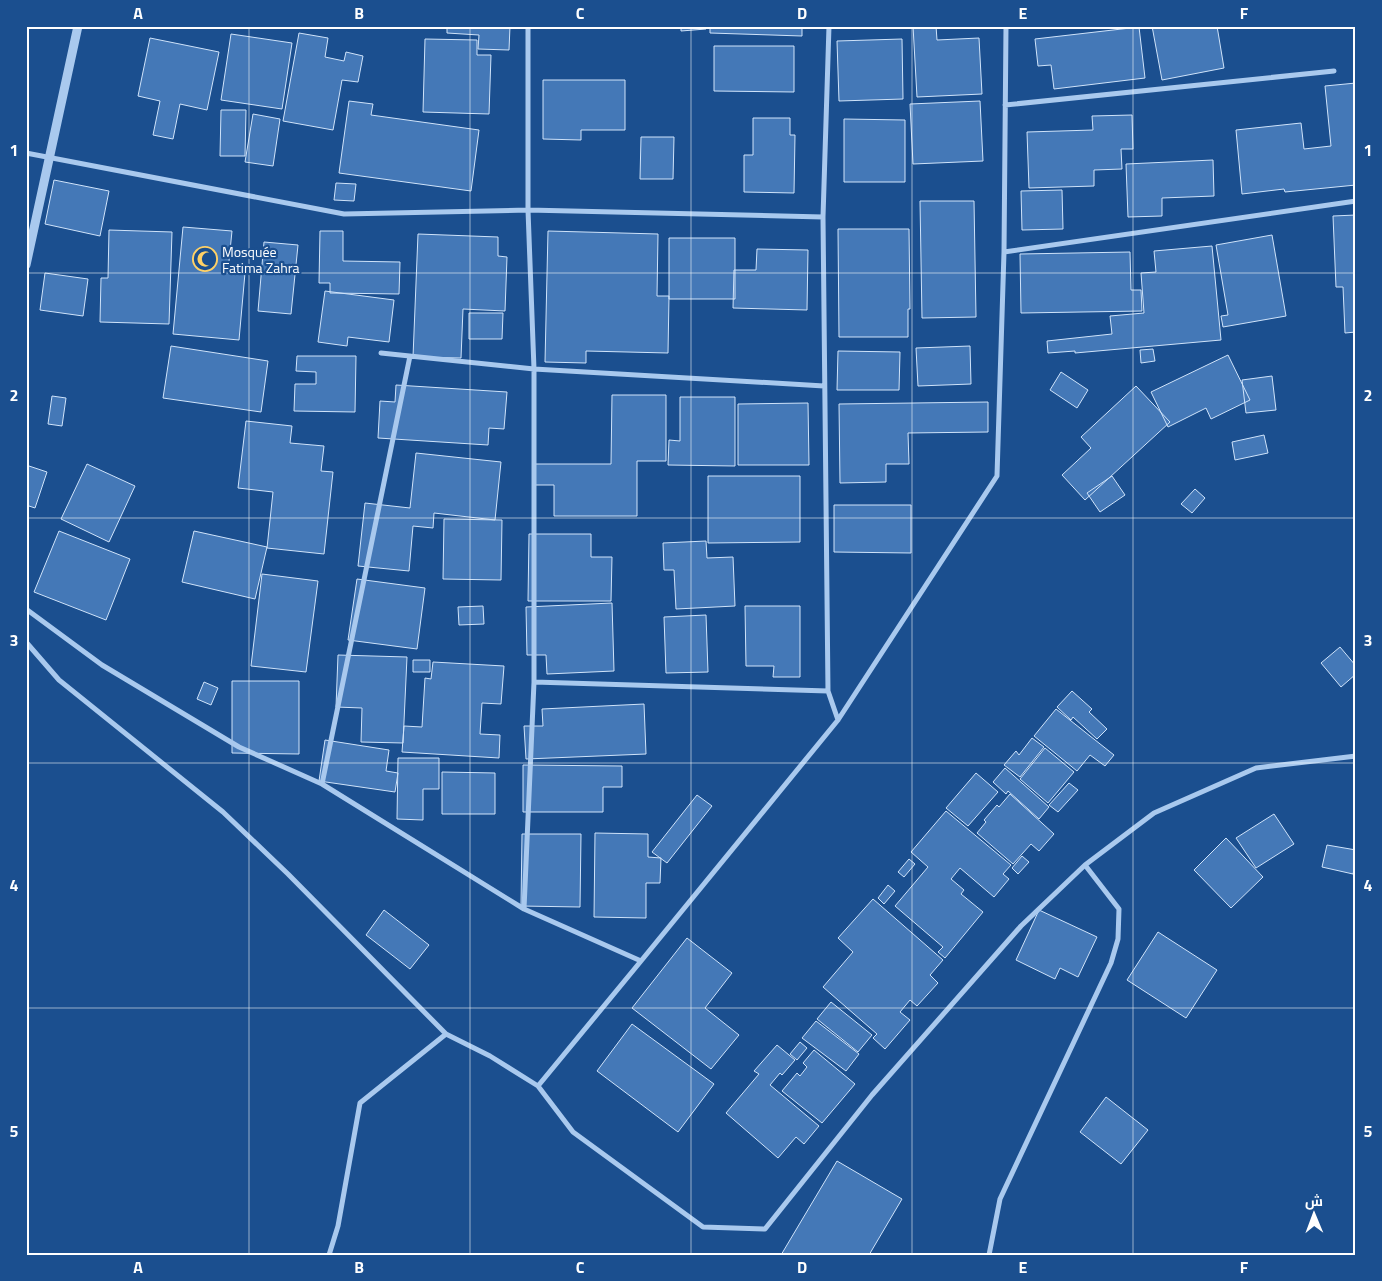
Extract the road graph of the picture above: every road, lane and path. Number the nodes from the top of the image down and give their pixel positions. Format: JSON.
{"nodes":[{"id":1,"x":78,"y":26,"type":"edge"},
{"id":2,"x":528,"y":26,"type":"edge"},
{"id":3,"x":829,"y":26,"type":"edge"},
{"id":4,"x":1006,"y":26,"type":"edge"},
{"id":5,"x":1334,"y":71,"type":"dead end"},
{"id":6,"x":1005,"y":104,"type":"junction"},
{"id":7,"x":26,"y":153,"type":"edge"},
{"id":8,"x":50,"y":157,"type":"junction"},
{"id":9,"x":1356,"y":201,"type":"edge"},
{"id":10,"x":528,"y":210,"type":"junction"},
{"id":11,"x":823,"y":217,"type":"junction"},
{"id":12,"x":1004,"y":252,"type":"junction"},
{"id":13,"x":26,"y":265,"type":"edge"},
{"id":14,"x":381,"y":353,"type":"dead end"},
{"id":15,"x":410,"y":356,"type":"junction"},
{"id":16,"x":534,"y":369,"type":"junction"},
{"id":17,"x":824,"y":386,"type":"junction"},
{"id":18,"x":26,"y":609,"type":"edge"},
{"id":19,"x":26,"y":642,"type":"edge"},
{"id":20,"x":534,"y":682,"type":"junction"},
{"id":21,"x":828,"y":691,"type":"junction"},
{"id":22,"x":838,"y":720,"type":"junction"},
{"id":23,"x":1356,"y":756,"type":"edge"},
{"id":24,"x":322,"y":784,"type":"junction"},
{"id":25,"x":1085,"y":865,"type":"junction"},
{"id":26,"x":524,"y":909,"type":"junction"},
{"id":27,"x":641,"y":961,"type":"junction"},
{"id":28,"x":446,"y":1034,"type":"junction"},
{"id":29,"x":538,"y":1086,"type":"junction"},
{"id":30,"x":329,"y":1255,"type":"edge"},
{"id":31,"x":989,"y":1255,"type":"edge"}],
"edges":[{"from":1,"to":8,"type":"street"},
{"from":2,"to":10,"type":"street"},
{"from":3,"to":11,"type":"street"},
{"from":4,"to":6,"type":"street"},
{"from":5,"to":6,"type":"street"},
{"from":6,"to":12,"type":"street"},
{"from":7,"to":8,"type":"street"},
{"from":8,"to":10,"type":"street"},
{"from":8,"to":13,"type":"street"},
{"from":9,"to":12,"type":"street"},
{"from":10,"to":11,"type":"street"},
{"from":10,"to":16,"type":"street"},
{"from":11,"to":17,"type":"street"},
{"from":12,"to":22,"type":"street"},
{"from":14,"to":15,"type":"street"},
{"from":15,"to":16,"type":"street"},
{"from":15,"to":24,"type":"street"},
{"from":16,"to":17,"type":"street"},
{"from":16,"to":20,"type":"street"},
{"from":17,"to":21,"type":"street"},
{"from":18,"to":24,"type":"street"},
{"from":19,"to":28,"type":"street"},
{"from":20,"to":21,"type":"street"},
{"from":20,"to":26,"type":"street"},
{"from":21,"to":22,"type":"street"},
{"from":22,"to":27,"type":"street"},
{"from":23,"to":25,"type":"street"},
{"from":24,"to":26,"type":"street"},
{"from":25,"to":29,"type":"street"},
{"from":25,"to":31,"type":"street"},
{"from":26,"to":27,"type":"street"},
{"from":27,"to":29,"type":"street"},
{"from":28,"to":29,"type":"street"},
{"from":28,"to":30,"type":"street"}]}
